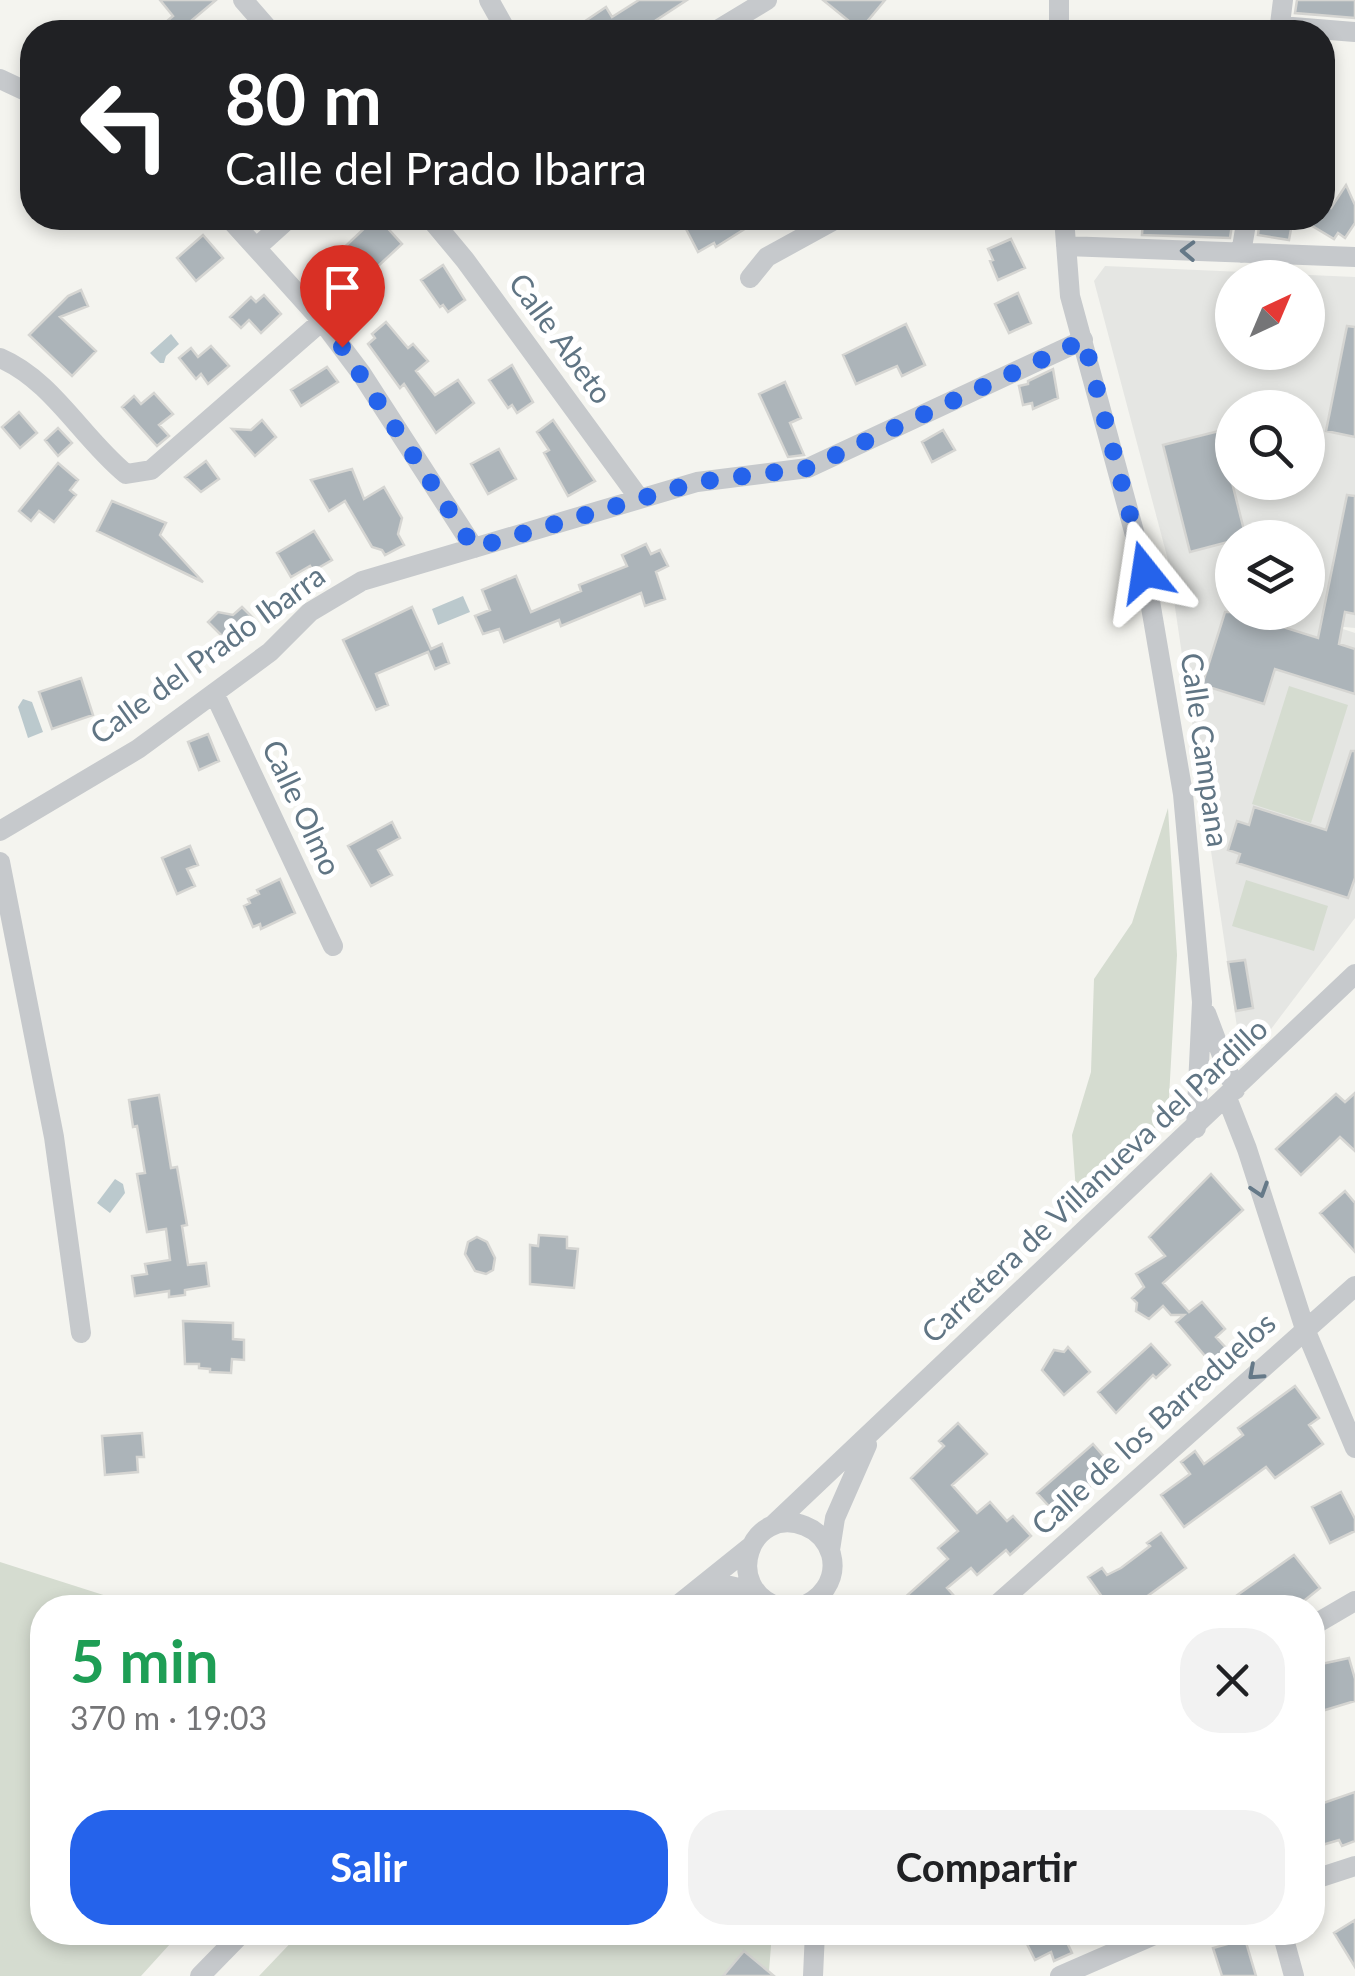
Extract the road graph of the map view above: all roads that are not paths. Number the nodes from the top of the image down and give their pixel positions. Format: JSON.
{"nodes":[{"id":1,"x":243,"y":0,"type":"edge"},
{"id":2,"x":766,"y":0,"type":"edge"},
{"id":3,"x":260,"y":20,"type":"edge"},
{"id":4,"x":734,"y":20,"type":"edge"},
{"id":5,"x":241,"y":230,"type":"edge"},
{"id":6,"x":276,"y":230,"type":"edge"},
{"id":7,"x":440,"y":230,"type":"edge"},
{"id":8,"x":816,"y":230,"type":"edge"},
{"id":9,"x":1065,"y":230,"type":"edge"},
{"id":10,"x":1245,"y":230,"type":"edge"},
{"id":11,"x":1066,"y":246,"type":"junction"},
{"id":12,"x":257,"y":247,"type":"junction"},
{"id":13,"x":1241,"y":253,"type":"junction"},
{"id":14,"x":1355,"y":258,"type":"edge"},
{"id":15,"x":750,"y":278,"type":"dead end"},
{"id":16,"x":322,"y":321,"type":"junction"},
{"id":17,"x":1084,"y":340,"type":"junction"},
{"id":18,"x":0,"y":358,"type":"edge"},
{"id":19,"x":640,"y":498,"type":"junction"},
{"id":20,"x":474,"y":548,"type":"junction"},
{"id":21,"x":215,"y":695,"type":"junction"},
{"id":22,"x":0,"y":831,"type":"edge"},
{"id":23,"x":0,"y":862,"type":"edge"},
{"id":24,"x":333,"y":946,"type":"dead end"},
{"id":25,"x":1355,"y":974,"type":"edge"},
{"id":26,"x":1202,"y":1002,"type":"junction"},
{"id":27,"x":1231,"y":1094,"type":"junction"},
{"id":28,"x":1196,"y":1128,"type":"junction"},
{"id":29,"x":1355,"y":1286,"type":"edge"},
{"id":30,"x":1305,"y":1329,"type":"junction"},
{"id":31,"x":82,"y":1333,"type":"dead end"},
{"id":32,"x":875,"y":1430,"type":"junction"},
{"id":33,"x":1355,"y":1448,"type":"edge"},
{"id":34,"x":772,"y":1526,"type":"junction"},
{"id":35,"x":750,"y":1548,"type":"junction"},
{"id":36,"x":830,"y":1550,"type":"junction"},
{"id":37,"x":830,"y":1579,"type":"junction"},
{"id":38,"x":756,"y":1592,"type":"junction"},
{"id":39,"x":690,"y":1595,"type":"edge"},
{"id":40,"x":700,"y":1595,"type":"edge"},
{"id":41,"x":759,"y":1595,"type":"edge"},
{"id":42,"x":819,"y":1595,"type":"edge"},
{"id":43,"x":829,"y":1595,"type":"edge"},
{"id":44,"x":1008,"y":1595,"type":"edge"},
{"id":45,"x":1355,"y":1601,"type":"edge"},
{"id":46,"x":1325,"y":1618,"type":"edge"},
{"id":47,"x":1355,"y":1866,"type":"edge"},
{"id":48,"x":1325,"y":1876,"type":"edge"},
{"id":49,"x":230,"y":1945,"type":"edge"},
{"id":50,"x":814,"y":1945,"type":"edge"},
{"id":51,"x":1131,"y":1945,"type":"edge"},
{"id":52,"x":1286,"y":1945,"type":"edge"},
{"id":53,"x":200,"y":1976,"type":"edge"},
{"id":54,"x":813,"y":1976,"type":"edge"},
{"id":55,"x":1060,"y":1976,"type":"edge"},
{"id":56,"x":1294,"y":1976,"type":"edge"}],
"edges":[{"from":1,"to":3,"type":"street"},
{"from":2,"to":4,"type":"street"},
{"from":5,"to":12,"type":"street"},
{"from":6,"to":12,"type":"street"},
{"from":7,"to":19,"type":"street","name":"Calle Abeto"},
{"from":8,"to":15,"type":"street"},
{"from":9,"to":11,"type":"street","name":"Calle Campana"},
{"from":10,"to":13,"type":"street"},
{"from":13,"to":11,"type":"street","one_way":true},
{"from":11,"to":17,"type":"street","name":"Calle Campana"},
{"from":12,"to":16,"type":"street"},
{"from":13,"to":14,"type":"street"},
{"from":16,"to":18,"type":"street"},
{"from":16,"to":20,"type":"street"},
{"from":17,"to":19,"type":"street","name":"Calle del Prado Ibarra"},
{"from":17,"to":26,"type":"street","name":"Calle Campana"},
{"from":19,"to":20,"type":"street","name":"Calle del Prado Ibarra"},
{"from":20,"to":21,"type":"street","name":"Calle del Prado Ibarra"},
{"from":21,"to":22,"type":"street","name":"Calle del Prado Ibarra"},
{"from":21,"to":24,"type":"street","name":"Calle Olmo"},
{"from":23,"to":31,"type":"street"},
{"from":25,"to":27,"type":"street","name":"Carretera de Villanueva del Pardillo"},
{"from":26,"to":27,"type":"street"},
{"from":26,"to":28,"type":"street"},
{"from":27,"to":28,"type":"street","name":"Carretera de Villanueva del Pardillo"},
{"from":27,"to":30,"type":"street","one_way":true},
{"from":28,"to":32,"type":"street","name":"Carretera de Villanueva del Pardillo"},
{"from":29,"to":30,"type":"street","name":"Calle de los Barreduelos"},
{"from":30,"to":33,"type":"street"},
{"from":30,"to":44,"type":"street","name":"Calle de los Barreduelos","one_way":true},
{"from":32,"to":34,"type":"street","name":"Carretera de Villanueva del Pardillo"},
{"from":32,"to":36,"type":"street","name":"Carretera de Villanueva del Pardillo"},
{"from":34,"to":35,"type":"street","name":"Carretera de Villanueva del Pardillo"},
{"from":34,"to":36,"type":"street"},
{"from":35,"to":38,"type":"street"},
{"from":35,"to":39,"type":"street","name":"Carretera de Villanueva del Pardillo"},
{"from":36,"to":37,"type":"street","name":"Carretera de Villanueva del Pardillo"},
{"from":37,"to":42,"type":"street"},
{"from":37,"to":43,"type":"street"},
{"from":38,"to":40,"type":"street"},
{"from":38,"to":41,"type":"street"},
{"from":45,"to":46,"type":"street"},
{"from":47,"to":48,"type":"street"},
{"from":49,"to":53,"type":"street"},
{"from":50,"to":54,"type":"street"},
{"from":51,"to":55,"type":"street"},
{"from":52,"to":56,"type":"street"}]}
